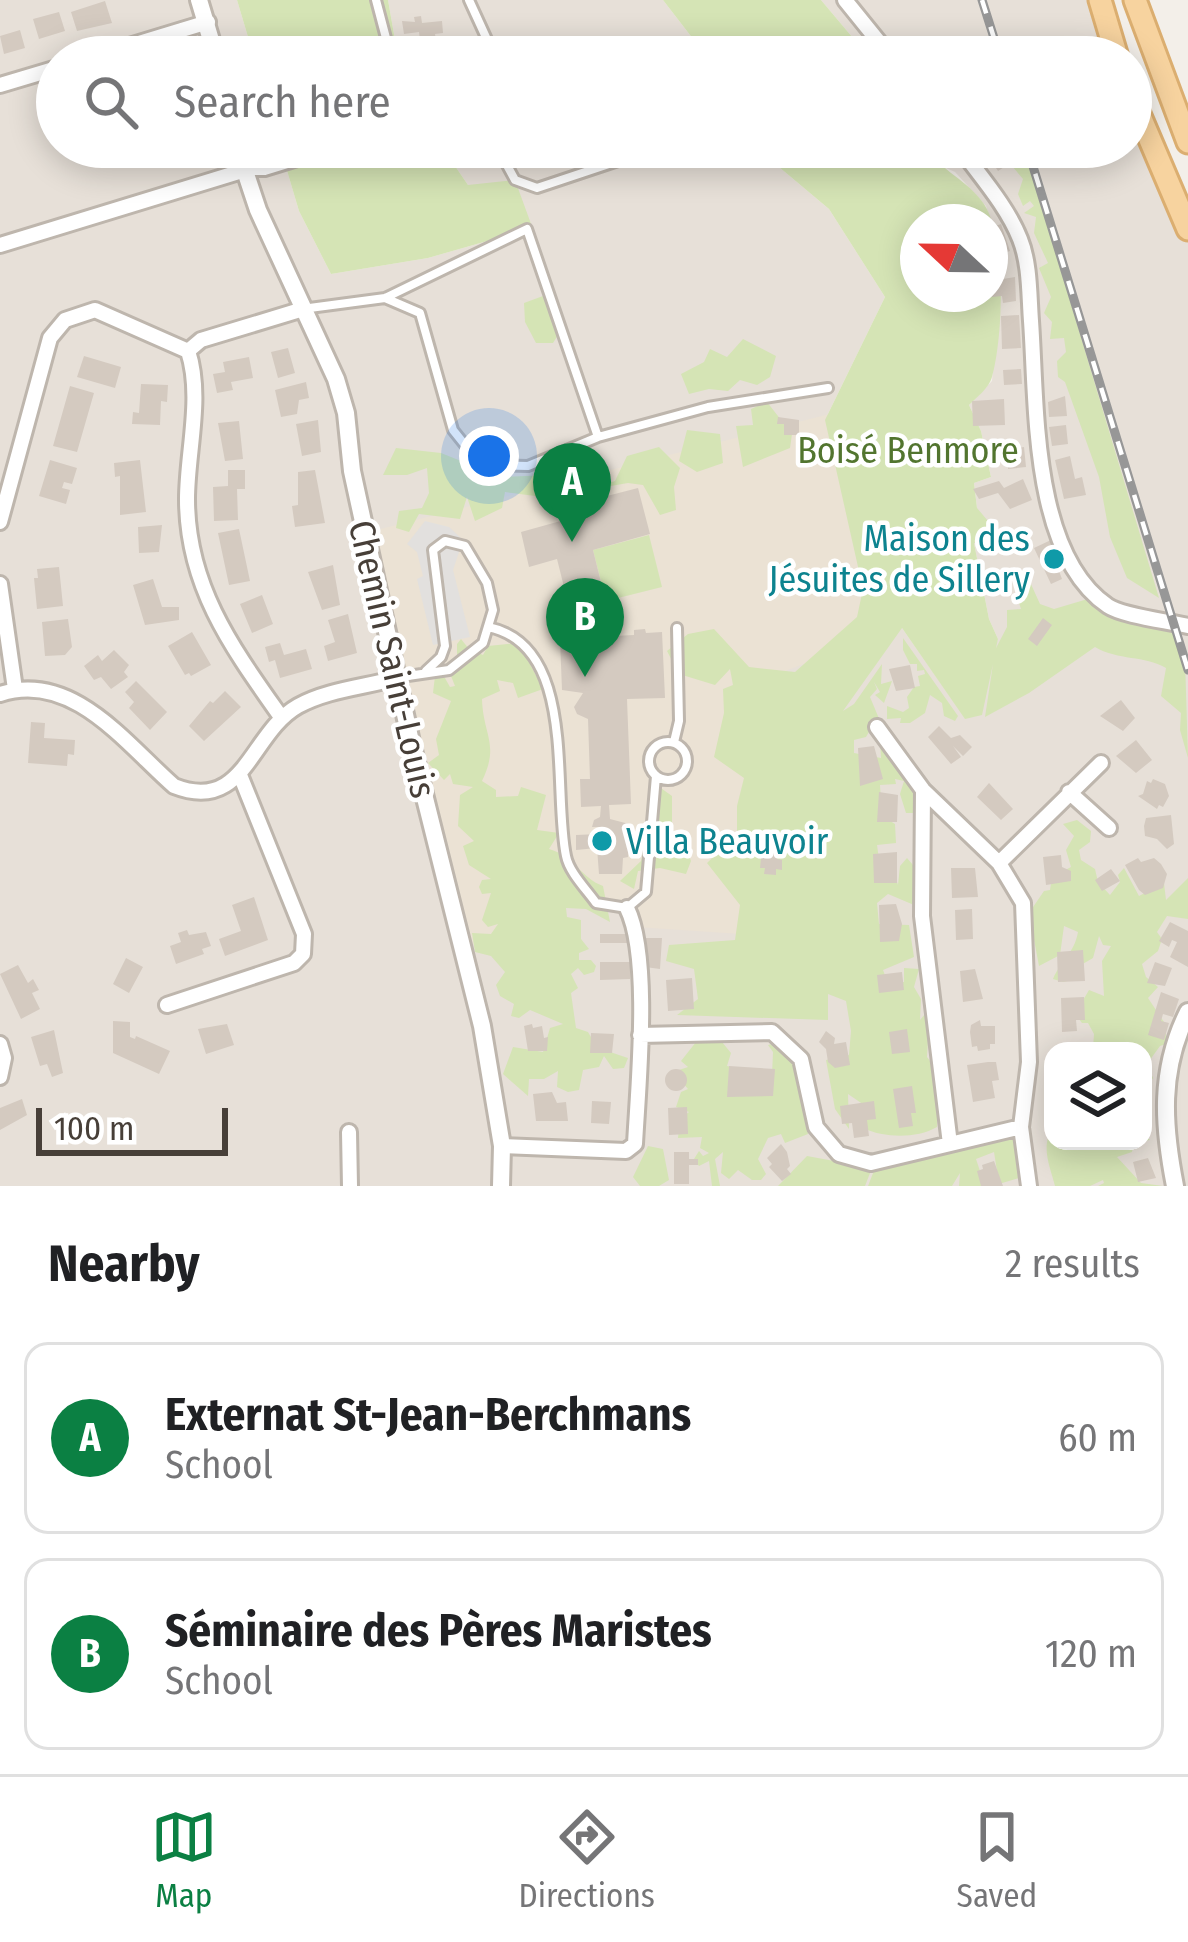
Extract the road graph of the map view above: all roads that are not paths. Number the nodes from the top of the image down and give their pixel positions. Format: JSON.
{"nodes":[{"id":1,"x":199,"y":0,"type":"edge"},
{"id":2,"x":376,"y":0,"type":"edge"},
{"id":3,"x":469,"y":0,"type":"edge"},
{"id":4,"x":845,"y":0,"type":"edge"},
{"id":5,"x":1100,"y":0,"type":"edge"},
{"id":6,"x":1135,"y":0,"type":"edge"},
{"id":7,"x":208,"y":22,"type":"junction"},
{"id":8,"x":162,"y":36,"type":"edge"},
{"id":9,"x":211,"y":36,"type":"edge"},
{"id":10,"x":385,"y":36,"type":"edge"},
{"id":11,"x":485,"y":36,"type":"edge"},
{"id":12,"x":874,"y":36,"type":"edge"},
{"id":13,"x":1111,"y":36,"type":"edge"},
{"id":14,"x":1148,"y":36,"type":"edge"},
{"id":15,"x":1152,"y":46,"type":"edge"},
{"id":16,"x":36,"y":74,"type":"edge"},
{"id":17,"x":0,"y":85,"type":"edge"},
{"id":18,"x":1188,"y":142,"type":"edge"},
{"id":19,"x":1152,"y":144,"type":"edge"},
{"id":20,"x":241,"y":168,"type":"edge"},
{"id":21,"x":275,"y":168,"type":"edge"},
{"id":22,"x":508,"y":168,"type":"edge"},
{"id":23,"x":597,"y":168,"type":"edge"},
{"id":24,"x":974,"y":168,"type":"edge"},
{"id":25,"x":242,"y":171,"type":"junction"},
{"id":26,"x":1188,"y":229,"type":"edge"},
{"id":27,"x":0,"y":244,"type":"edge"},
{"id":28,"x":385,"y":298,"type":"junction"},
{"id":29,"x":300,"y":310,"type":"junction"},
{"id":30,"x":188,"y":351,"type":"junction"},
{"id":31,"x":828,"y":388,"type":"dead end"},
{"id":32,"x":598,"y":436,"type":"junction"},
{"id":33,"x":0,"y":522,"type":"edge"},
{"id":34,"x":0,"y":584,"type":"edge"},
{"id":35,"x":1188,"y":626,"type":"edge"},
{"id":36,"x":488,"y":627,"type":"junction"},
{"id":37,"x":677,"y":628,"type":"dead end"},
{"id":38,"x":426,"y":670,"type":"junction"},
{"id":39,"x":400,"y":677,"type":"junction"},
{"id":40,"x":8,"y":691,"type":"edge"},
{"id":41,"x":281,"y":717,"type":"junction"},
{"id":42,"x":877,"y":727,"type":"dead end"},
{"id":43,"x":674,"y":742,"type":"junction"},
{"id":44,"x":1101,"y":764,"type":"dead end"},
{"id":45,"x":240,"y":776,"type":"junction"},
{"id":46,"x":656,"y":776,"type":"junction"},
{"id":47,"x":923,"y":790,"type":"junction"},
{"id":48,"x":1069,"y":793,"type":"junction"},
{"id":49,"x":1109,"y":828,"type":"dead end"},
{"id":50,"x":999,"y":862,"type":"junction"},
{"id":51,"x":627,"y":908,"type":"junction"},
{"id":52,"x":167,"y":1005,"type":"dead end"},
{"id":53,"x":1188,"y":1012,"type":"edge"},
{"id":54,"x":640,"y":1035,"type":"junction"},
{"id":55,"x":0,"y":1044,"type":"edge"},
{"id":56,"x":0,"y":1078,"type":"edge"},
{"id":57,"x":1021,"y":1127,"type":"junction"},
{"id":58,"x":350,"y":1132,"type":"dead end"},
{"id":59,"x":950,"y":1144,"type":"junction"},
{"id":60,"x":502,"y":1146,"type":"junction"},
{"id":61,"x":348,"y":1185,"type":"edge"},
{"id":62,"x":501,"y":1186,"type":"edge"},
{"id":63,"x":1029,"y":1186,"type":"edge"},
{"id":64,"x":1177,"y":1186,"type":"edge"}],
"edges":[{"from":1,"to":7,"type":"street"},
{"from":2,"to":10,"type":"lane"},
{"from":3,"to":11,"type":"lane"},
{"from":4,"to":12,"type":"street"},
{"from":5,"to":13,"type":"main road"},
{"from":6,"to":14,"type":"main road"},
{"from":7,"to":8,"type":"street"},
{"from":7,"to":9,"type":"street"},
{"from":15,"to":18,"type":"main road"},
{"from":16,"to":17,"type":"street"},
{"from":19,"to":26,"type":"main road"},
{"from":20,"to":25,"type":"street","name":"Chemin Saint-Louis"},
{"from":21,"to":25,"type":"lane"},
{"from":22,"to":23,"type":"lane"},
{"from":24,"to":35,"type":"street"},
{"from":25,"to":27,"type":"street"},
{"from":25,"to":29,"type":"street","name":"Chemin Saint-Louis"},
{"from":28,"to":29,"type":"lane"},
{"from":28,"to":32,"type":"lane"},
{"from":28,"to":32,"type":"lane"},
{"from":29,"to":30,"type":"street"},
{"from":29,"to":39,"type":"street","name":"Chemin Saint-Louis"},
{"from":30,"to":33,"type":"street"},
{"from":30,"to":41,"type":"street"},
{"from":31,"to":32,"type":"lane"},
{"from":34,"to":40,"type":"street"},
{"from":36,"to":38,"type":"lane"},
{"from":36,"to":38,"type":"lane"},
{"from":36,"to":51,"type":"lane"},
{"from":37,"to":43,"type":"lane"},
{"from":38,"to":39,"type":"lane"},
{"from":39,"to":41,"type":"street"},
{"from":39,"to":60,"type":"street","name":"Chemin Saint-Louis"},
{"from":40,"to":45,"type":"street"},
{"from":41,"to":45,"type":"street"},
{"from":42,"to":47,"type":"street"},
{"from":43,"to":46,"type":"lane"},
{"from":43,"to":46,"type":"lane"},
{"from":44,"to":48,"type":"street"},
{"from":45,"to":52,"type":"street"},
{"from":46,"to":51,"type":"lane"},
{"from":47,"to":50,"type":"street"},
{"from":47,"to":59,"type":"street"},
{"from":48,"to":49,"type":"street"},
{"from":48,"to":50,"type":"street"},
{"from":50,"to":57,"type":"street"},
{"from":51,"to":54,"type":"street"},
{"from":53,"to":64,"type":"street"},
{"from":54,"to":59,"type":"street"},
{"from":54,"to":60,"type":"street"},
{"from":55,"to":56,"type":"street"},
{"from":57,"to":59,"type":"street"},
{"from":57,"to":63,"type":"street"},
{"from":58,"to":61,"type":"street"},
{"from":60,"to":62,"type":"street","name":"Chemin Saint-Louis"}]}
